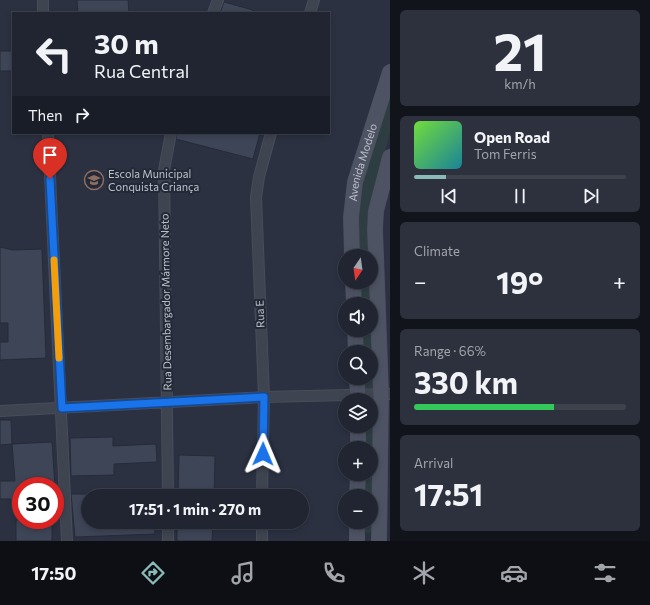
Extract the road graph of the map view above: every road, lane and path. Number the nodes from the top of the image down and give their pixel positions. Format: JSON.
{"nodes":[{"id":1,"x":43,"y":0,"type":"edge"},
{"id":2,"x":218,"y":0,"type":"edge"},
{"id":3,"x":314,"y":0,"type":"edge"},
{"id":4,"x":43,"y":12,"type":"edge"},
{"id":5,"x":213,"y":12,"type":"edge"},
{"id":6,"x":310,"y":12,"type":"edge"},
{"id":7,"x":390,"y":72,"type":"edge"},
{"id":8,"x":48,"y":134,"type":"edge"},
{"id":9,"x":172,"y":134,"type":"edge"},
{"id":10,"x":271,"y":134,"type":"edge"},
{"id":11,"x":390,"y":157,"type":"edge"},
{"id":12,"x":352,"y":249,"type":"edge"},
{"id":13,"x":385,"y":394,"type":"edge"},
{"id":14,"x":264,"y":397,"type":"junction"},
{"id":15,"x":338,"y":398,"type":"edge"},
{"id":16,"x":168,"y":402,"type":"junction"},
{"id":17,"x":62,"y":408,"type":"junction"},
{"id":18,"x":0,"y":411,"type":"edge"},
{"id":19,"x":168,"y":489,"type":"edge"},
{"id":20,"x":262,"y":489,"type":"edge"},
{"id":21,"x":168,"y":529,"type":"edge"},
{"id":22,"x":262,"y":529,"type":"edge"},
{"id":23,"x":357,"y":529,"type":"edge"},
{"id":24,"x":67,"y":541,"type":"edge"},
{"id":25,"x":168,"y":541,"type":"edge"},
{"id":26,"x":262,"y":541,"type":"edge"},
{"id":27,"x":357,"y":541,"type":"edge"},
{"id":28,"x":375,"y":541,"type":"edge"},
{"id":29,"x":379,"y":541,"type":"edge"}],
"edges":[{"from":1,"to":4,"type":"street"},
{"from":2,"to":5,"type":"street"},
{"from":3,"to":6,"type":"street"},
{"from":7,"to":12,"type":"main road","name":"Avenida Modelo"},
{"from":8,"to":17,"type":"street"},
{"from":9,"to":16,"type":"street","name":"Rua Desembargador Mármore Neto"},
{"from":10,"to":14,"type":"street","name":"Rua E"},
{"from":11,"to":13,"type":"main road"},
{"from":13,"to":29,"type":"main road"},
{"from":14,"to":15,"type":"street"},
{"from":14,"to":16,"type":"street"},
{"from":14,"to":20,"type":"street","name":"Rua E"},
{"from":16,"to":17,"type":"street"},
{"from":16,"to":19,"type":"street","name":"Rua Desembargador Mármore Neto"},
{"from":17,"to":18,"type":"street"},
{"from":17,"to":24,"type":"street"},
{"from":21,"to":25,"type":"street"},
{"from":22,"to":26,"type":"street"},
{"from":23,"to":27,"type":"main road"},
{"from":28,"to":29,"type":"main road"}]}
